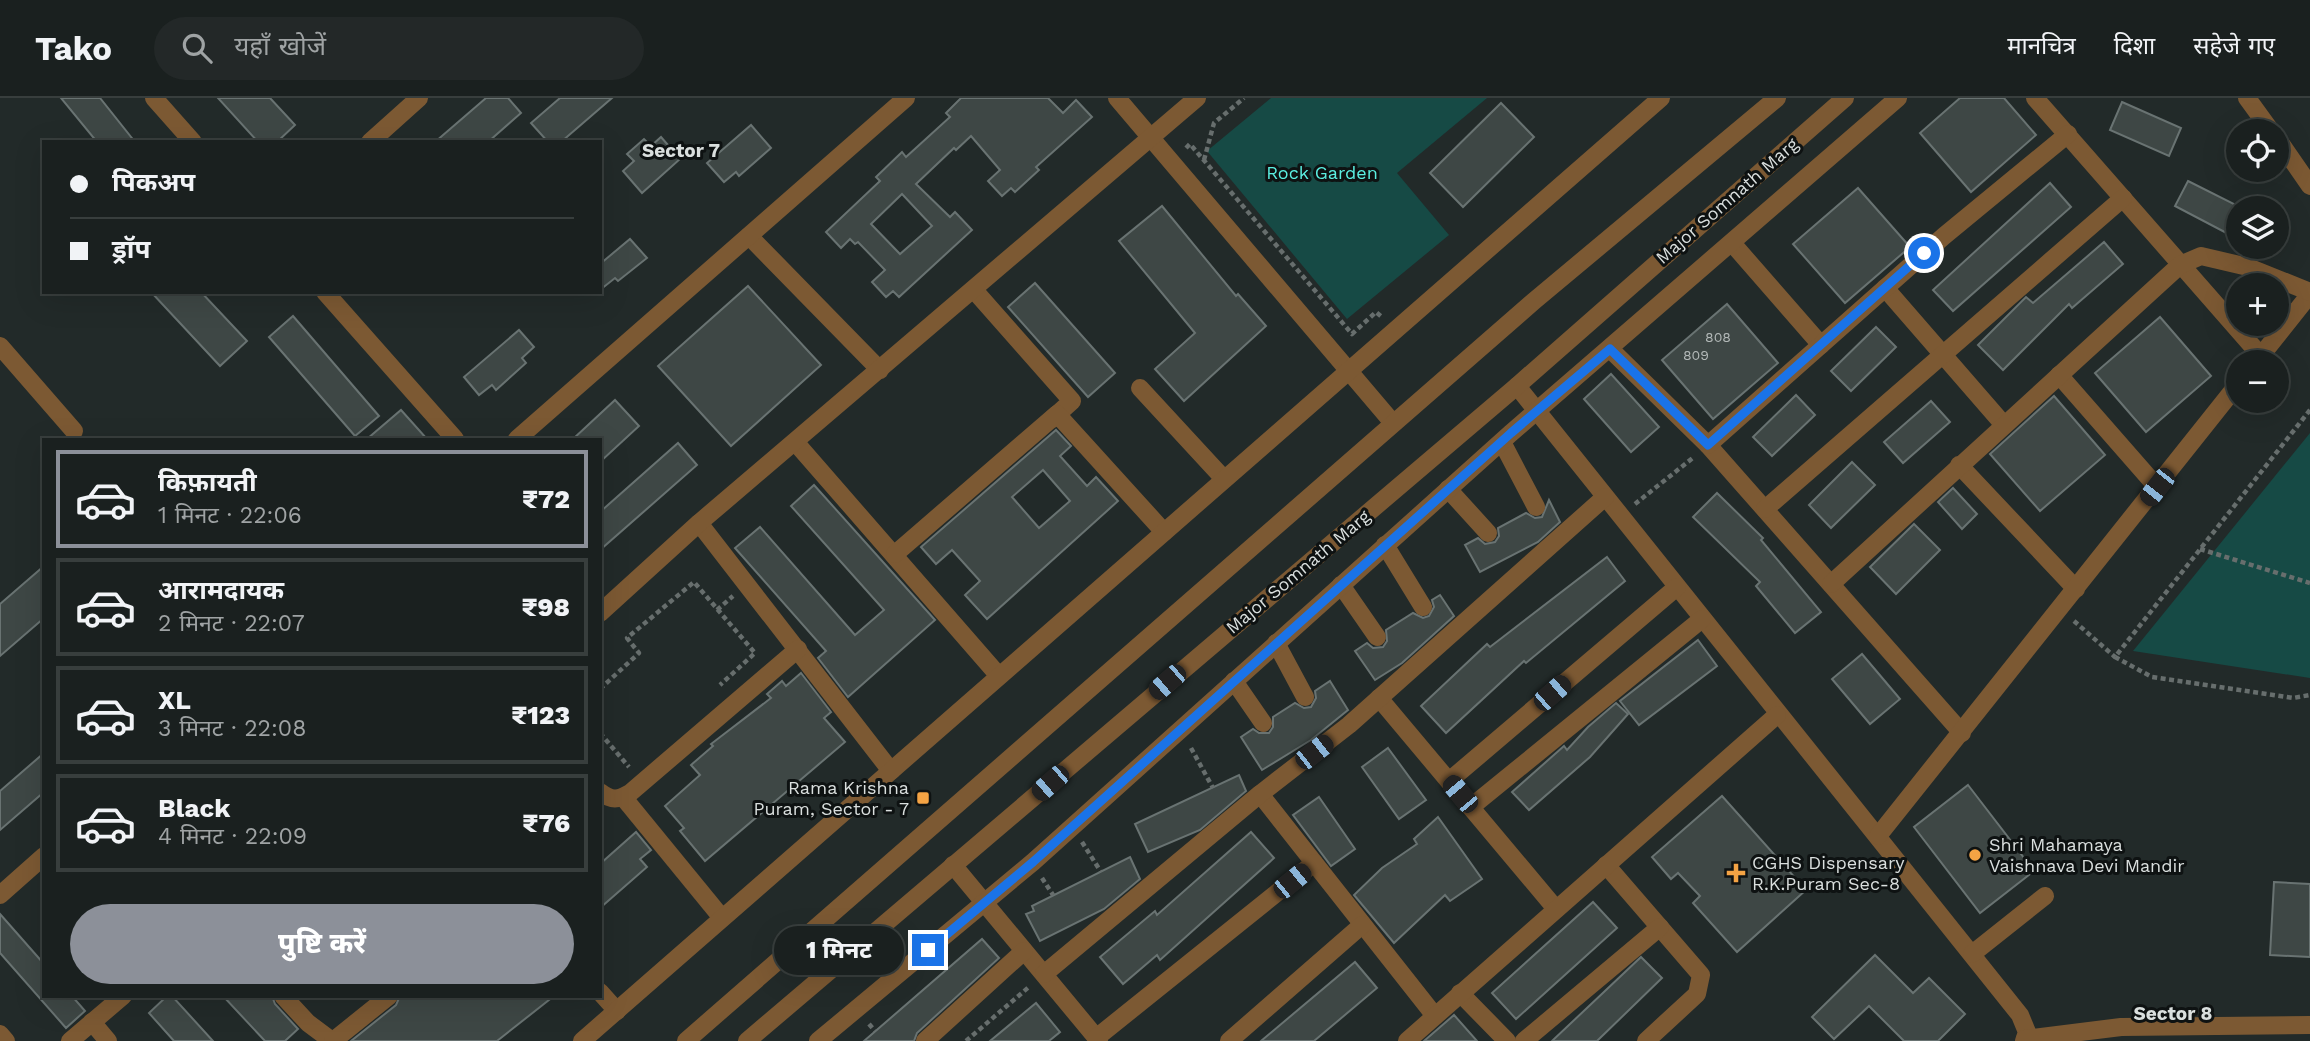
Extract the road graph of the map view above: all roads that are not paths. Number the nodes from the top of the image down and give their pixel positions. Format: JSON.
{"nodes":[{"id":1,"x":154,"y":98,"type":"edge"},
{"id":2,"x":419,"y":98,"type":"edge"},
{"id":3,"x":906,"y":98,"type":"edge"},
{"id":4,"x":1116,"y":98,"type":"edge"},
{"id":5,"x":1197,"y":98,"type":"edge"},
{"id":6,"x":1661,"y":98,"type":"edge"},
{"id":7,"x":1776,"y":98,"type":"edge"},
{"id":8,"x":1845,"y":98,"type":"edge"},
{"id":9,"x":1898,"y":98,"type":"edge"},
{"id":10,"x":2035,"y":98,"type":"edge"},
{"id":11,"x":2246,"y":98,"type":"edge"},
{"id":12,"x":2263,"y":119,"type":"edge"},
{"id":13,"x":2068,"y":134,"type":"junction"},
{"id":14,"x":1151,"y":138,"type":"junction"},
{"id":15,"x":190,"y":140,"type":"edge"},
{"id":16,"x":372,"y":140,"type":"edge"},
{"id":17,"x":2289,"y":155,"type":"edge"},
{"id":18,"x":2310,"y":186,"type":"edge"},
{"id":19,"x":2123,"y":198,"type":"junction"},
{"id":20,"x":749,"y":236,"type":"junction"},
{"id":21,"x":1732,"y":243,"type":"junction"},
{"id":22,"x":2180,"y":265,"type":"junction"},
{"id":23,"x":1885,"y":288,"type":"junction"},
{"id":24,"x":974,"y":290,"type":"junction"},
{"id":25,"x":2310,"y":293,"type":"edge"},
{"id":26,"x":327,"y":294,"type":"edge"},
{"id":27,"x":1821,"y":345,"type":"junction"},
{"id":28,"x":0,"y":346,"type":"edge"},
{"id":29,"x":1610,"y":349,"type":"junction"},
{"id":30,"x":2251,"y":350,"type":"edge"},
{"id":31,"x":2265,"y":350,"type":"edge"},
{"id":32,"x":1942,"y":355,"type":"junction"},
{"id":33,"x":880,"y":370,"type":"junction"},
{"id":34,"x":1348,"y":370,"type":"junction"},
{"id":35,"x":2059,"y":375,"type":"junction"},
{"id":36,"x":1517,"y":386,"type":"junction"},
{"id":37,"x":1140,"y":388,"type":"dead end"},
{"id":38,"x":2226,"y":399,"type":"edge"},
{"id":39,"x":1538,"y":412,"type":"junction"},
{"id":40,"x":1052,"y":419,"type":"junction"},
{"id":41,"x":1393,"y":423,"type":"junction"},
{"id":42,"x":2004,"y":425,"type":"junction"},
{"id":43,"x":74,"y":431,"type":"dead end"},
{"id":44,"x":454,"y":438,"type":"edge"},
{"id":45,"x":518,"y":438,"type":"edge"},
{"id":46,"x":1502,"y":442,"type":"junction"},
{"id":47,"x":796,"y":443,"type":"junction"},
{"id":48,"x":1708,"y":445,"type":"junction"},
{"id":49,"x":1959,"y":465,"type":"junction"},
{"id":50,"x":1224,"y":479,"type":"junction"},
{"id":51,"x":2157,"y":487,"type":"junction"},
{"id":52,"x":1448,"y":489,"type":"junction"},
{"id":53,"x":1605,"y":497,"type":"junction"},
{"id":54,"x":1536,"y":507,"type":"dead end"},
{"id":55,"x":1765,"y":509,"type":"junction"},
{"id":56,"x":699,"y":523,"type":"junction"},
{"id":57,"x":1164,"y":532,"type":"junction"},
{"id":58,"x":1488,"y":533,"type":"dead end"},
{"id":59,"x":1385,"y":545,"type":"junction"},
{"id":60,"x":895,"y":554,"type":"junction"},
{"id":61,"x":1831,"y":584,"type":"junction"},
{"id":62,"x":1341,"y":585,"type":"junction"},
{"id":63,"x":1677,"y":587,"type":"junction"},
{"id":64,"x":2076,"y":589,"type":"junction"},
{"id":65,"x":1423,"y":607,"type":"dead end"},
{"id":66,"x":602,"y":609,"type":"edge"},
{"id":67,"x":1702,"y":620,"type":"junction"},
{"id":68,"x":1377,"y":636,"type":"dead end"},
{"id":69,"x":1276,"y":643,"type":"junction"},
{"id":70,"x":798,"y":649,"type":"junction"},
{"id":71,"x":999,"y":676,"type":"junction"},
{"id":72,"x":1234,"y":681,"type":"junction"},
{"id":73,"x":1305,"y":697,"type":"dead end"},
{"id":74,"x":1379,"y":698,"type":"junction"},
{"id":75,"x":1777,"y":715,"type":"junction"},
{"id":76,"x":1263,"y":723,"type":"dead end"},
{"id":77,"x":1962,"y":733,"type":"junction"},
{"id":78,"x":891,"y":771,"type":"junction"},
{"id":79,"x":1449,"y":781,"type":"junction"},
{"id":80,"x":602,"y":794,"type":"edge"},
{"id":81,"x":1260,"y":794,"type":"junction"},
{"id":82,"x":623,"y":797,"type":"junction"},
{"id":83,"x":1471,"y":807,"type":"junction"},
{"id":84,"x":1878,"y":836,"type":"junction"},
{"id":85,"x":42,"y":858,"type":"edge"},
{"id":86,"x":1314,"y":863,"type":"junction"},
{"id":87,"x":953,"y":865,"type":"junction"},
{"id":88,"x":1606,"y":865,"type":"junction"},
{"id":89,"x":0,"y":895,"type":"edge"},
{"id":90,"x":2045,"y":896,"type":"dead end"},
{"id":91,"x":985,"y":904,"type":"junction"},
{"id":92,"x":1556,"y":909,"type":"junction"},
{"id":93,"x":722,"y":918,"type":"junction"},
{"id":94,"x":1363,"y":925,"type":"junction"},
{"id":95,"x":1660,"y":927,"type":"junction"},
{"id":96,"x":1024,"y":951,"type":"junction"},
{"id":97,"x":1972,"y":954,"type":"junction"},
{"id":98,"x":1044,"y":974,"type":"junction"},
{"id":99,"x":1460,"y":993,"type":"junction"},
{"id":100,"x":602,"y":994,"type":"edge"},
{"id":101,"x":121,"y":998,"type":"edge"},
{"id":102,"x":285,"y":998,"type":"edge"},
{"id":103,"x":386,"y":998,"type":"edge"},
{"id":104,"x":617,"y":1011,"type":"junction"},
{"id":105,"x":1435,"y":1016,"type":"junction"},
{"id":106,"x":92,"y":1022,"type":"junction"},
{"id":107,"x":2310,"y":1025,"type":"edge"},
{"id":108,"x":0,"y":1034,"type":"edge"},
{"id":109,"x":2123,"y":1034,"type":"edge"},
{"id":110,"x":1091,"y":1037,"type":"edge"},
{"id":111,"x":2049,"y":1039,"type":"edge"},
{"id":112,"x":2024,"y":1040,"type":"edge"},
{"id":113,"x":6,"y":1041,"type":"edge"},
{"id":114,"x":70,"y":1041,"type":"edge"},
{"id":115,"x":108,"y":1041,"type":"edge"},
{"id":116,"x":332,"y":1041,"type":"edge"},
{"id":117,"x":582,"y":1041,"type":"edge"},
{"id":118,"x":686,"y":1041,"type":"edge"},
{"id":119,"x":747,"y":1041,"type":"edge"},
{"id":120,"x":818,"y":1041,"type":"edge"},
{"id":121,"x":925,"y":1041,"type":"edge"},
{"id":122,"x":1229,"y":1041,"type":"edge"},
{"id":123,"x":1407,"y":1041,"type":"edge"},
{"id":124,"x":1507,"y":1041,"type":"edge"},
{"id":125,"x":1524,"y":1041,"type":"edge"},
{"id":126,"x":1646,"y":1041,"type":"edge"}],
"edges":[{"from":1,"to":15,"type":"street"},
{"from":2,"to":16,"type":"street"},
{"from":3,"to":20,"type":"street"},
{"from":4,"to":14,"type":"street"},
{"from":5,"to":14,"type":"street"},
{"from":6,"to":34,"type":"street"},
{"from":7,"to":41,"type":"street"},
{"from":8,"to":36,"type":"street","name":"Major Somnath Marg"},
{"from":9,"to":21,"type":"street"},
{"from":10,"to":13,"type":"street"},
{"from":11,"to":12,"type":"street"},
{"from":13,"to":19,"type":"street"},
{"from":13,"to":23,"type":"street"},
{"from":14,"to":24,"type":"street"},
{"from":14,"to":34,"type":"street"},
{"from":17,"to":18,"type":"street"},
{"from":19,"to":22,"type":"street"},
{"from":19,"to":32,"type":"street"},
{"from":20,"to":33,"type":"street"},
{"from":20,"to":45,"type":"street"},
{"from":21,"to":27,"type":"street"},
{"from":21,"to":29,"type":"street"},
{"from":22,"to":25,"type":"street"},
{"from":22,"to":30,"type":"street"},
{"from":22,"to":35,"type":"street"},
{"from":23,"to":27,"type":"street"},
{"from":23,"to":32,"type":"street"},
{"from":24,"to":33,"type":"street"},
{"from":24,"to":40,"type":"street"},
{"from":25,"to":31,"type":"street"},
{"from":26,"to":44,"type":"street"},
{"from":27,"to":48,"type":"street"},
{"from":28,"to":43,"type":"street"},
{"from":29,"to":39,"type":"street"},
{"from":29,"to":48,"type":"street"},
{"from":32,"to":42,"type":"street"},
{"from":32,"to":55,"type":"street"},
{"from":33,"to":47,"type":"street"},
{"from":34,"to":41,"type":"street"},
{"from":34,"to":50,"type":"street"},
{"from":35,"to":42,"type":"street"},
{"from":35,"to":51,"type":"street"},
{"from":36,"to":39,"type":"street"},
{"from":36,"to":87,"type":"street","name":"Major Somnath Marg"},
{"from":37,"to":50,"type":"street"},
{"from":38,"to":51,"type":"street"},
{"from":39,"to":46,"type":"street"},
{"from":39,"to":53,"type":"street"},
{"from":40,"to":57,"type":"street"},
{"from":40,"to":60,"type":"street"},
{"from":41,"to":118,"type":"street"},
{"from":42,"to":49,"type":"street"},
{"from":46,"to":52,"type":"street"},
{"from":46,"to":54,"type":"street"},
{"from":47,"to":56,"type":"street"},
{"from":47,"to":60,"type":"street"},
{"from":48,"to":55,"type":"street"},
{"from":49,"to":61,"type":"street"},
{"from":49,"to":64,"type":"street"},
{"from":50,"to":57,"type":"street"},
{"from":51,"to":64,"type":"street"},
{"from":52,"to":58,"type":"street"},
{"from":52,"to":59,"type":"street"},
{"from":53,"to":63,"type":"street"},
{"from":53,"to":74,"type":"street"},
{"from":55,"to":61,"type":"street"},
{"from":56,"to":66,"type":"street"},
{"from":56,"to":70,"type":"street"},
{"from":57,"to":71,"type":"street"},
{"from":59,"to":62,"type":"street"},
{"from":59,"to":65,"type":"street"},
{"from":60,"to":71,"type":"street"},
{"from":61,"to":77,"type":"street"},
{"from":62,"to":68,"type":"street"},
{"from":62,"to":69,"type":"street"},
{"from":63,"to":67,"type":"street"},
{"from":63,"to":79,"type":"street"},
{"from":64,"to":77,"type":"street"},
{"from":67,"to":75,"type":"street"},
{"from":67,"to":83,"type":"street"},
{"from":69,"to":72,"type":"street"},
{"from":69,"to":73,"type":"street"},
{"from":70,"to":78,"type":"street"},
{"from":70,"to":82,"type":"street"},
{"from":71,"to":78,"type":"street"},
{"from":72,"to":76,"type":"street"},
{"from":72,"to":91,"type":"street"},
{"from":74,"to":79,"type":"street"},
{"from":74,"to":81,"type":"street"},
{"from":75,"to":84,"type":"street"},
{"from":75,"to":88,"type":"street"},
{"from":77,"to":84,"type":"street"},
{"from":78,"to":93,"type":"street"},
{"from":79,"to":83,"type":"street"},
{"from":80,"to":82,"type":"street"},
{"from":81,"to":86,"type":"street"},
{"from":81,"to":98,"type":"street"},
{"from":82,"to":93,"type":"street"},
{"from":83,"to":92,"type":"street"},
{"from":84,"to":97,"type":"street"},
{"from":85,"to":89,"type":"street"},
{"from":86,"to":94,"type":"street"},
{"from":86,"to":110,"type":"street"},
{"from":87,"to":91,"type":"street"},
{"from":87,"to":119,"type":"street","name":"Major Somnath Marg"},
{"from":88,"to":92,"type":"street"},
{"from":88,"to":95,"type":"street"},
{"from":90,"to":97,"type":"street"},
{"from":91,"to":96,"type":"street"},
{"from":91,"to":120,"type":"street"},
{"from":92,"to":99,"type":"street"},
{"from":93,"to":104,"type":"street"},
{"from":94,"to":105,"type":"street"},
{"from":94,"to":122,"type":"street"},
{"from":95,"to":125,"type":"street"},
{"from":95,"to":126,"type":"street"},
{"from":96,"to":98,"type":"street"},
{"from":96,"to":121,"type":"street"},
{"from":97,"to":112,"type":"street"},
{"from":98,"to":110,"type":"street"},
{"from":99,"to":105,"type":"street"},
{"from":99,"to":124,"type":"street"},
{"from":100,"to":104,"type":"street"},
{"from":101,"to":106,"type":"street"},
{"from":102,"to":116,"type":"street"},
{"from":103,"to":116,"type":"street"},
{"from":104,"to":117,"type":"street"},
{"from":105,"to":123,"type":"street"},
{"from":106,"to":114,"type":"street"},
{"from":106,"to":115,"type":"street"},
{"from":107,"to":109,"type":"street"},
{"from":108,"to":113,"type":"street"},
{"from":109,"to":111,"type":"street"},
{"from":111,"to":112,"type":"street"}]}
